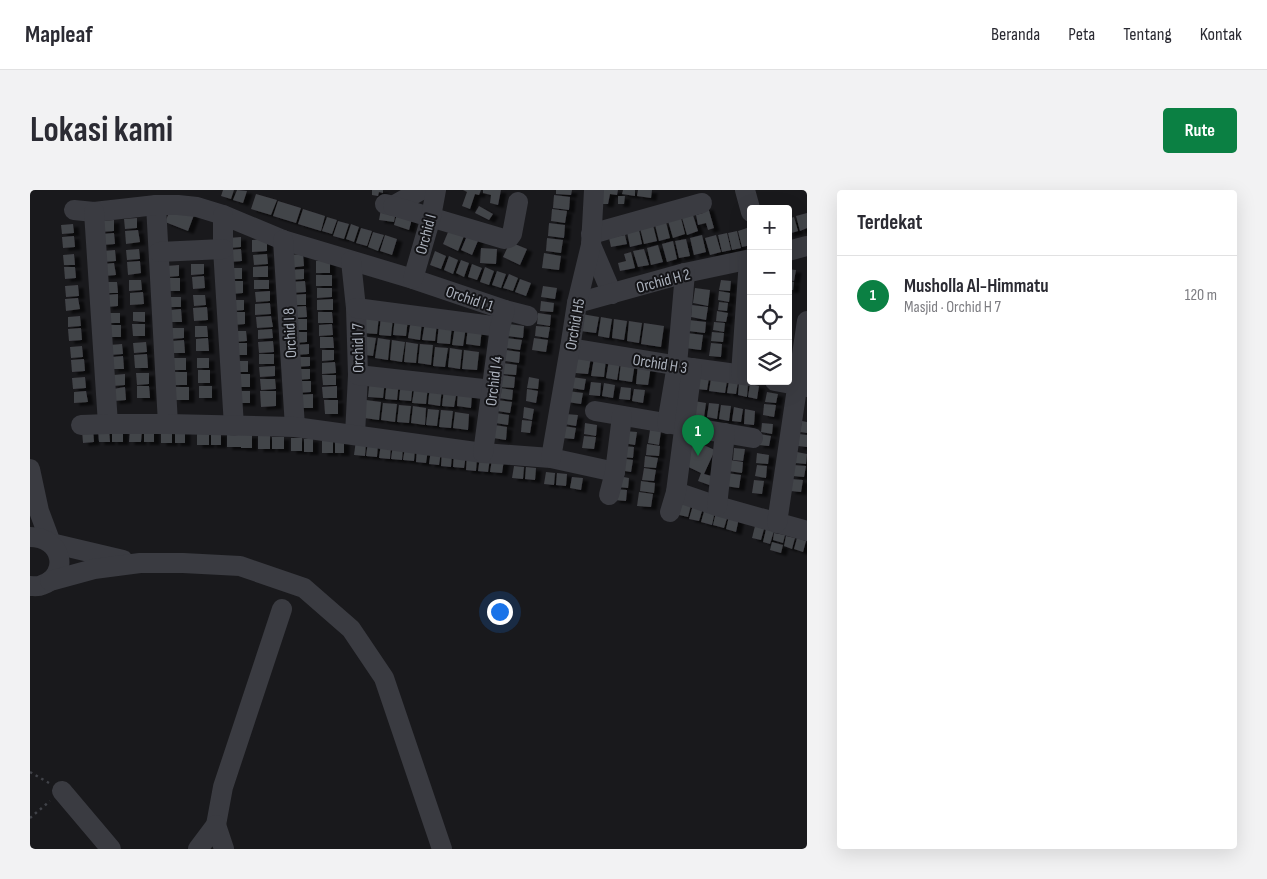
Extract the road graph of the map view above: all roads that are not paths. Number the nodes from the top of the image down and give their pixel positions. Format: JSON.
{"nodes":[{"id":1,"x":421,"y":190,"type":"edge"},
{"id":2,"x":436,"y":190,"type":"edge"},
{"id":3,"x":594,"y":190,"type":"edge"},
{"id":4,"x":518,"y":202,"type":"dead end"},
{"id":5,"x":702,"y":203,"type":"dead end"},
{"id":6,"x":156,"y":205,"type":"junction"},
{"id":7,"x":74,"y":210,"type":"dead end"},
{"id":8,"x":94,"y":212,"type":"junction"},
{"id":9,"x":223,"y":215,"type":"junction"},
{"id":10,"x":430,"y":217,"type":"junction"},
{"id":11,"x":591,"y":239,"type":"junction"},
{"id":12,"x":283,"y":240,"type":"junction"},
{"id":13,"x":807,"y":246,"type":"edge"},
{"id":14,"x":223,"y":249,"type":"junction"},
{"id":15,"x":792,"y":249,"type":"edge"},
{"id":16,"x":159,"y":252,"type":"junction"},
{"id":17,"x":747,"y":260,"type":"edge"},
{"id":18,"x":351,"y":261,"type":"junction"},
{"id":19,"x":685,"y":273,"type":"junction"},
{"id":20,"x":413,"y":279,"type":"junction"},
{"id":21,"x":612,"y":294,"type":"junction"},
{"id":22,"x":749,"y":295,"type":"edge"},
{"id":23,"x":577,"y":303,"type":"junction"},
{"id":24,"x":356,"y":308,"type":"junction"},
{"id":25,"x":528,"y":316,"type":"dead end"},
{"id":26,"x":502,"y":318,"type":"junction"},
{"id":27,"x":807,"y":321,"type":"edge"},
{"id":28,"x":570,"y":348,"type":"junction"},
{"id":29,"x":684,"y":367,"type":"junction"},
{"id":30,"x":358,"y":375,"type":"junction"},
{"id":31,"x":746,"y":375,"type":"edge"},
{"id":32,"x":802,"y":387,"type":"edge"},
{"id":33,"x":492,"y":390,"type":"junction"},
{"id":34,"x":594,"y":411,"type":"dead end"},
{"id":35,"x":622,"y":416,"type":"junction"},
{"id":36,"x":108,"y":424,"type":"junction"},
{"id":37,"x":168,"y":424,"type":"junction"},
{"id":38,"x":81,"y":425,"type":"dead end"},
{"id":39,"x":675,"y":425,"type":"junction"},
{"id":40,"x":234,"y":426,"type":"junction"},
{"id":41,"x":295,"y":427,"type":"junction"},
{"id":42,"x":725,"y":433,"type":"junction"},
{"id":43,"x":355,"y":435,"type":"junction"},
{"id":44,"x":753,"y":438,"type":"dead end"},
{"id":45,"x":483,"y":453,"type":"junction"},
{"id":46,"x":551,"y":458,"type":"junction"},
{"id":47,"x":30,"y":469,"type":"edge"},
{"id":48,"x":615,"y":472,"type":"junction"},
{"id":49,"x":676,"y":492,"type":"junction"},
{"id":50,"x":609,"y":495,"type":"dead end"},
{"id":51,"x":717,"y":506,"type":"junction"},
{"id":52,"x":670,"y":512,"type":"dead end"},
{"id":53,"x":777,"y":523,"type":"junction"},
{"id":54,"x":807,"y":531,"type":"edge"},
{"id":55,"x":30,"y":537,"type":"edge"},
{"id":56,"x":51,"y":543,"type":"junction"},
{"id":57,"x":140,"y":563,"type":"junction"},
{"id":58,"x":50,"y":581,"type":"junction"},
{"id":59,"x":30,"y":586,"type":"edge"},
{"id":60,"x":282,"y":609,"type":"dead end"},
{"id":61,"x":62,"y":791,"type":"road end"},
{"id":62,"x":216,"y":825,"type":"junction"},
{"id":63,"x":111,"y":849,"type":"edge"},
{"id":64,"x":198,"y":849,"type":"edge"},
{"id":65,"x":224,"y":849,"type":"edge"},
{"id":66,"x":442,"y":849,"type":"edge"}],
"edges":[{"from":1,"to":10,"type":"street"},
{"from":2,"to":10,"type":"street","name":"Orchid I"},
{"from":3,"to":11,"type":"street","name":"Orchid H5"},
{"from":4,"to":10,"type":"street"},
{"from":5,"to":11,"type":"street"},
{"from":6,"to":8,"type":"street","name":"Orchid I 1"},
{"from":6,"to":9,"type":"street","name":"Orchid I 1"},
{"from":6,"to":16,"type":"street"},
{"from":7,"to":8,"type":"street","name":"Orchid I 1"},
{"from":8,"to":36,"type":"street"},
{"from":9,"to":12,"type":"street","name":"Orchid I 1"},
{"from":9,"to":14,"type":"street"},
{"from":10,"to":20,"type":"street","name":"Orchid I"},
{"from":11,"to":21,"type":"street"},
{"from":11,"to":23,"type":"street","name":"Orchid H5"},
{"from":12,"to":18,"type":"street","name":"Orchid I 1"},
{"from":12,"to":41,"type":"street","name":"Orchid I 8"},
{"from":13,"to":15,"type":"street"},
{"from":14,"to":16,"type":"street"},
{"from":14,"to":40,"type":"street"},
{"from":16,"to":37,"type":"street"},
{"from":17,"to":19,"type":"street","name":"Orchid H 2"},
{"from":18,"to":20,"type":"street","name":"Orchid I 1"},
{"from":18,"to":24,"type":"street","name":"Orchid I 7"},
{"from":19,"to":21,"type":"street","name":"Orchid H 2"},
{"from":19,"to":29,"type":"street"},
{"from":20,"to":26,"type":"street","name":"Orchid I 1"},
{"from":21,"to":23,"type":"street","name":"Orchid H 2"},
{"from":22,"to":31,"type":"street"},
{"from":23,"to":28,"type":"street","name":"Orchid H5"},
{"from":24,"to":26,"type":"street"},
{"from":24,"to":30,"type":"street","name":"Orchid I 7"},
{"from":25,"to":26,"type":"street","name":"Orchid I 1"},
{"from":26,"to":33,"type":"street","name":"Orchid I 4"},
{"from":27,"to":32,"type":"street"},
{"from":28,"to":29,"type":"street","name":"Orchid H 3"},
{"from":28,"to":46,"type":"street","name":"Orchid H5"},
{"from":29,"to":31,"type":"street","name":"Orchid H 3"},
{"from":29,"to":39,"type":"street"},
{"from":30,"to":33,"type":"street"},
{"from":30,"to":43,"type":"street","name":"Orchid I 7"},
{"from":32,"to":53,"type":"street"},
{"from":33,"to":45,"type":"street","name":"Orchid I 4"},
{"from":34,"to":35,"type":"street"},
{"from":35,"to":39,"type":"street"},
{"from":35,"to":48,"type":"street"},
{"from":36,"to":37,"type":"street"},
{"from":36,"to":38,"type":"street"},
{"from":37,"to":40,"type":"street"},
{"from":39,"to":42,"type":"street"},
{"from":39,"to":49,"type":"street"},
{"from":40,"to":41,"type":"street"},
{"from":41,"to":43,"type":"street"},
{"from":42,"to":44,"type":"street"},
{"from":42,"to":51,"type":"street"},
{"from":43,"to":45,"type":"street"},
{"from":45,"to":46,"type":"street"},
{"from":46,"to":48,"type":"street"},
{"from":47,"to":56,"type":"street"},
{"from":48,"to":50,"type":"street"},
{"from":49,"to":51,"type":"street"},
{"from":49,"to":52,"type":"street"},
{"from":51,"to":53,"type":"street"},
{"from":53,"to":54,"type":"street"},
{"from":55,"to":56,"type":"street"},
{"from":56,"to":57,"type":"street"},
{"from":56,"to":58,"type":"street"},
{"from":57,"to":58,"type":"street"},
{"from":57,"to":66,"type":"street"},
{"from":58,"to":59,"type":"street"},
{"from":60,"to":62,"type":"street"},
{"from":61,"to":63,"type":"street"},
{"from":62,"to":64,"type":"street"},
{"from":62,"to":65,"type":"street"}]}
